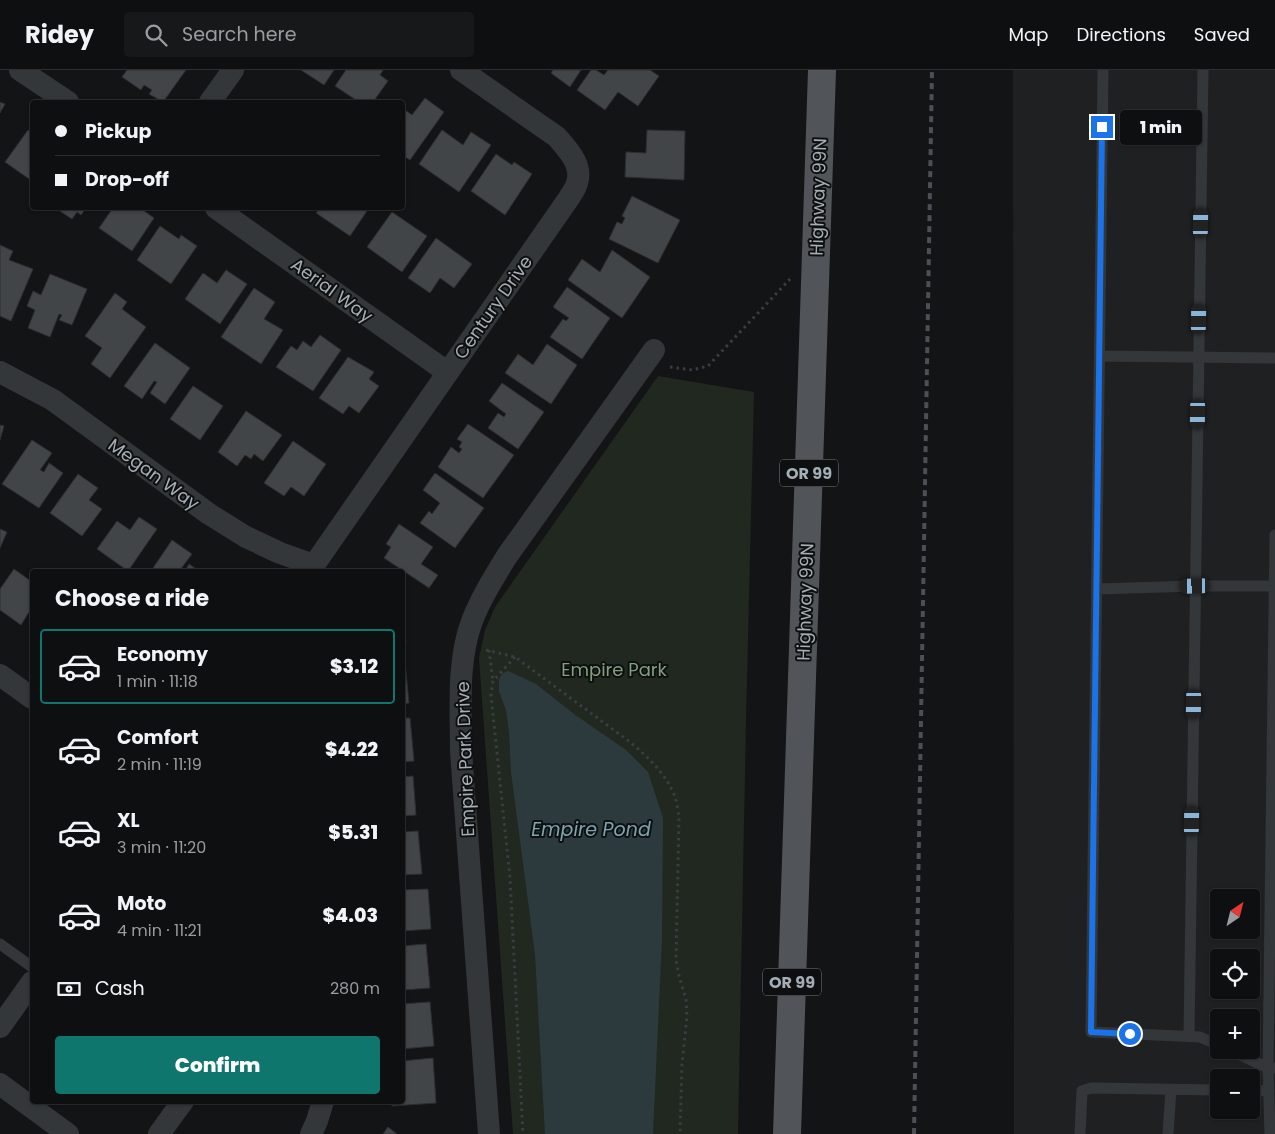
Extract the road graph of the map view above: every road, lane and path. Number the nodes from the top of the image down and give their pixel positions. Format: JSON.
{"nodes":[{"id":1,"x":20,"y":70,"type":"edge"},
{"id":2,"x":233,"y":70,"type":"edge"},
{"id":3,"x":461,"y":70,"type":"edge"},
{"id":4,"x":822,"y":70,"type":"edge"},
{"id":5,"x":832,"y":70,"type":"edge"},
{"id":6,"x":1103,"y":70,"type":"edge"},
{"id":7,"x":1203,"y":70,"type":"edge"},
{"id":8,"x":65,"y":100,"type":"edge"},
{"id":9,"x":211,"y":100,"type":"edge"},
{"id":10,"x":820,"y":116,"type":"junction"},
{"id":11,"x":219,"y":210,"type":"edge"},
{"id":12,"x":816,"y":251,"type":"junction"},
{"id":13,"x":1100,"y":356,"type":"junction"},
{"id":14,"x":649,"y":357,"type":"joint"},
{"id":15,"x":1199,"y":357,"type":"junction"},
{"id":16,"x":1275,"y":358,"type":"edge"},
{"id":17,"x":0,"y":372,"type":"edge"},
{"id":18,"x":447,"y":372,"type":"junction"},
{"id":19,"x":1275,"y":535,"type":"edge"},
{"id":20,"x":313,"y":568,"type":"edge"},
{"id":21,"x":1195,"y":586,"type":"junction"},
{"id":22,"x":1275,"y":586,"type":"edge"},
{"id":23,"x":1097,"y":589,"type":"junction"},
{"id":24,"x":466,"y":645,"type":"junction"},
{"id":25,"x":489,"y":651,"type":"junction"},
{"id":26,"x":514,"y":657,"type":"junction"},
{"id":27,"x":0,"y":675,"type":"edge"},
{"id":28,"x":493,"y":681,"type":"junction"},
{"id":29,"x":30,"y":697,"type":"edge"},
{"id":30,"x":0,"y":944,"type":"edge"},
{"id":31,"x":30,"y":966,"type":"edge"},
{"id":32,"x":30,"y":985,"type":"edge"},
{"id":33,"x":0,"y":1026,"type":"edge"},
{"id":34,"x":1188,"y":1036,"type":"junction"},
{"id":35,"x":1210,"y":1041,"type":"edge"},
{"id":36,"x":1251,"y":1059,"type":"edge"},
{"id":37,"x":1272,"y":1068,"type":"edge"},
{"id":38,"x":0,"y":1084,"type":"edge"},
{"id":39,"x":1171,"y":1090,"type":"junction"},
{"id":40,"x":1210,"y":1090,"type":"edge"},
{"id":41,"x":1260,"y":1091,"type":"edge"},
{"id":42,"x":1268,"y":1091,"type":"junction"},
{"id":43,"x":181,"y":1104,"type":"edge"},
{"id":44,"x":322,"y":1104,"type":"edge"},
{"id":45,"x":68,"y":1134,"type":"edge"},
{"id":46,"x":159,"y":1134,"type":"edge"},
{"id":47,"x":311,"y":1134,"type":"edge"},
{"id":48,"x":489,"y":1134,"type":"edge"},
{"id":49,"x":523,"y":1134,"type":"edge"},
{"id":50,"x":680,"y":1134,"type":"edge"},
{"id":51,"x":787,"y":1134,"type":"edge"},
{"id":52,"x":1080,"y":1134,"type":"edge"},
{"id":53,"x":1168,"y":1134,"type":"edge"},
{"id":54,"x":1270,"y":1134,"type":"edge"}],
"edges":[{"from":1,"to":8,"type":"street"},
{"from":2,"to":9,"type":"street"},
{"from":3,"to":18,"type":"street","name":"Century Drive"},
{"from":4,"to":10,"type":"main road","name":"Highway 99N","number":"OR 99"},
{"from":5,"to":10,"type":"main road"},
{"from":6,"to":13,"type":"lane"},
{"from":7,"to":15,"type":"lane"},
{"from":10,"to":12,"type":"main road","name":"Highway 99N","number":"OR 99"},
{"from":11,"to":18,"type":"street","name":"Aerial Way"},
{"from":12,"to":14,"type":"path"},
{"from":12,"to":51,"type":"main road","name":"Highway 99N","number":"OR 99"},
{"from":13,"to":15,"type":"lane"},
{"from":13,"to":23,"type":"lane"},
{"from":14,"to":24,"type":"street","name":"Empire Park Drive"},
{"from":15,"to":16,"type":"lane"},
{"from":15,"to":21,"type":"lane"},
{"from":17,"to":20,"type":"street","name":"Megan Way"},
{"from":18,"to":20,"type":"street","name":"Century Drive"},
{"from":19,"to":22,"type":"lane"},
{"from":21,"to":22,"type":"lane"},
{"from":21,"to":23,"type":"lane"},
{"from":21,"to":34,"type":"lane"},
{"from":22,"to":37,"type":"lane"},
{"from":23,"to":34,"type":"lane"},
{"from":24,"to":25,"type":"path"},
{"from":24,"to":48,"type":"street","name":"Empire Park Drive"},
{"from":25,"to":26,"type":"path"},
{"from":25,"to":28,"type":"path"},
{"from":26,"to":28,"type":"path"},
{"from":26,"to":50,"type":"path"},
{"from":27,"to":29,"type":"street"},
{"from":28,"to":49,"type":"path"},
{"from":30,"to":31,"type":"lane"},
{"from":32,"to":33,"type":"street"},
{"from":34,"to":35,"type":"lane"},
{"from":36,"to":37,"type":"lane"},
{"from":37,"to":42,"type":"lane"},
{"from":38,"to":45,"type":"street"},
{"from":39,"to":40,"type":"lane"},
{"from":39,"to":52,"type":"lane"},
{"from":39,"to":53,"type":"lane"},
{"from":41,"to":42,"type":"lane"},
{"from":42,"to":54,"type":"lane"},
{"from":43,"to":46,"type":"street"},
{"from":44,"to":47,"type":"street"}]}
